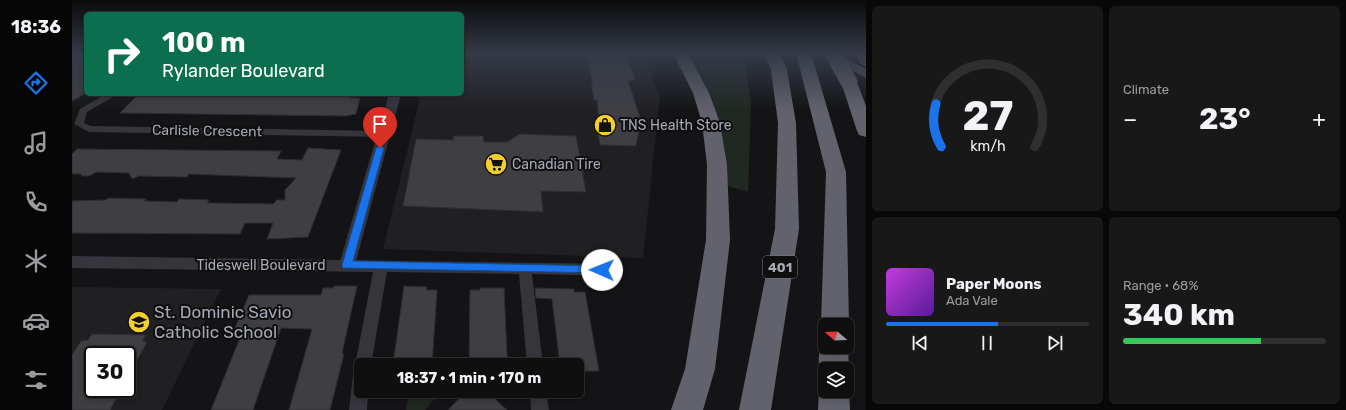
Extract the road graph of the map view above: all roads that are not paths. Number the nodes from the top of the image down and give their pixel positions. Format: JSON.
{"nodes":[{"id":1,"x":690,"y":72,"type":"edge"},
{"id":2,"x":768,"y":72,"type":"edge"},
{"id":3,"x":779,"y":72,"type":"edge"},
{"id":4,"x":808,"y":72,"type":"edge"},
{"id":5,"x":844,"y":72,"type":"edge"},
{"id":6,"x":109,"y":96,"type":"edge"},
{"id":7,"x":394,"y":96,"type":"edge"},
{"id":8,"x":787,"y":123,"type":"junction"},
{"id":9,"x":866,"y":131,"type":"edge"},
{"id":10,"x":384,"y":134,"type":"junction"},
{"id":11,"x":72,"y":262,"type":"edge"},
{"id":12,"x":347,"y":265,"type":"junction"},
{"id":13,"x":381,"y":266,"type":"junction"},
{"id":14,"x":525,"y":269,"type":"junction"},
{"id":15,"x":617,"y":270,"type":"dead end"},
{"id":16,"x":835,"y":318,"type":"edge"},
{"id":17,"x":364,"y":358,"type":"edge"},
{"id":18,"x":534,"y":358,"type":"edge"},
{"id":19,"x":359,"y":398,"type":"edge"},
{"id":20,"x":539,"y":398,"type":"edge"},
{"id":21,"x":834,"y":398,"type":"edge"},
{"id":22,"x":358,"y":410,"type":"edge"},
{"id":23,"x":540,"y":410,"type":"edge"},
{"id":24,"x":687,"y":410,"type":"edge"},
{"id":25,"x":756,"y":410,"type":"edge"},
{"id":26,"x":834,"y":410,"type":"edge"}],
"edges":[{"from":1,"to":24,"type":"highway"},
{"from":2,"to":8,"type":"highway"},
{"from":3,"to":8,"type":"highway","number":"401"},
{"from":4,"to":16,"type":"highway"},
{"from":5,"to":9,"type":"highway","bridge":true},
{"from":6,"to":10,"type":"street","name":"Carlisle Crescent"},
{"from":7,"to":10,"type":"street"},
{"from":8,"to":25,"type":"highway","number":"401"},
{"from":10,"to":12,"type":"street"},
{"from":11,"to":12,"type":"street","name":"Tideswell Boulevard"},
{"from":12,"to":13,"type":"street","name":"Tideswell Boulevard"},
{"from":13,"to":14,"type":"street","name":"Tideswell Boulevard"},
{"from":13,"to":17,"type":"street"},
{"from":14,"to":15,"type":"street","name":"Tideswell Boulevard"},
{"from":14,"to":18,"type":"street"},
{"from":19,"to":22,"type":"street"},
{"from":20,"to":23,"type":"street"},
{"from":21,"to":26,"type":"highway"}]}
